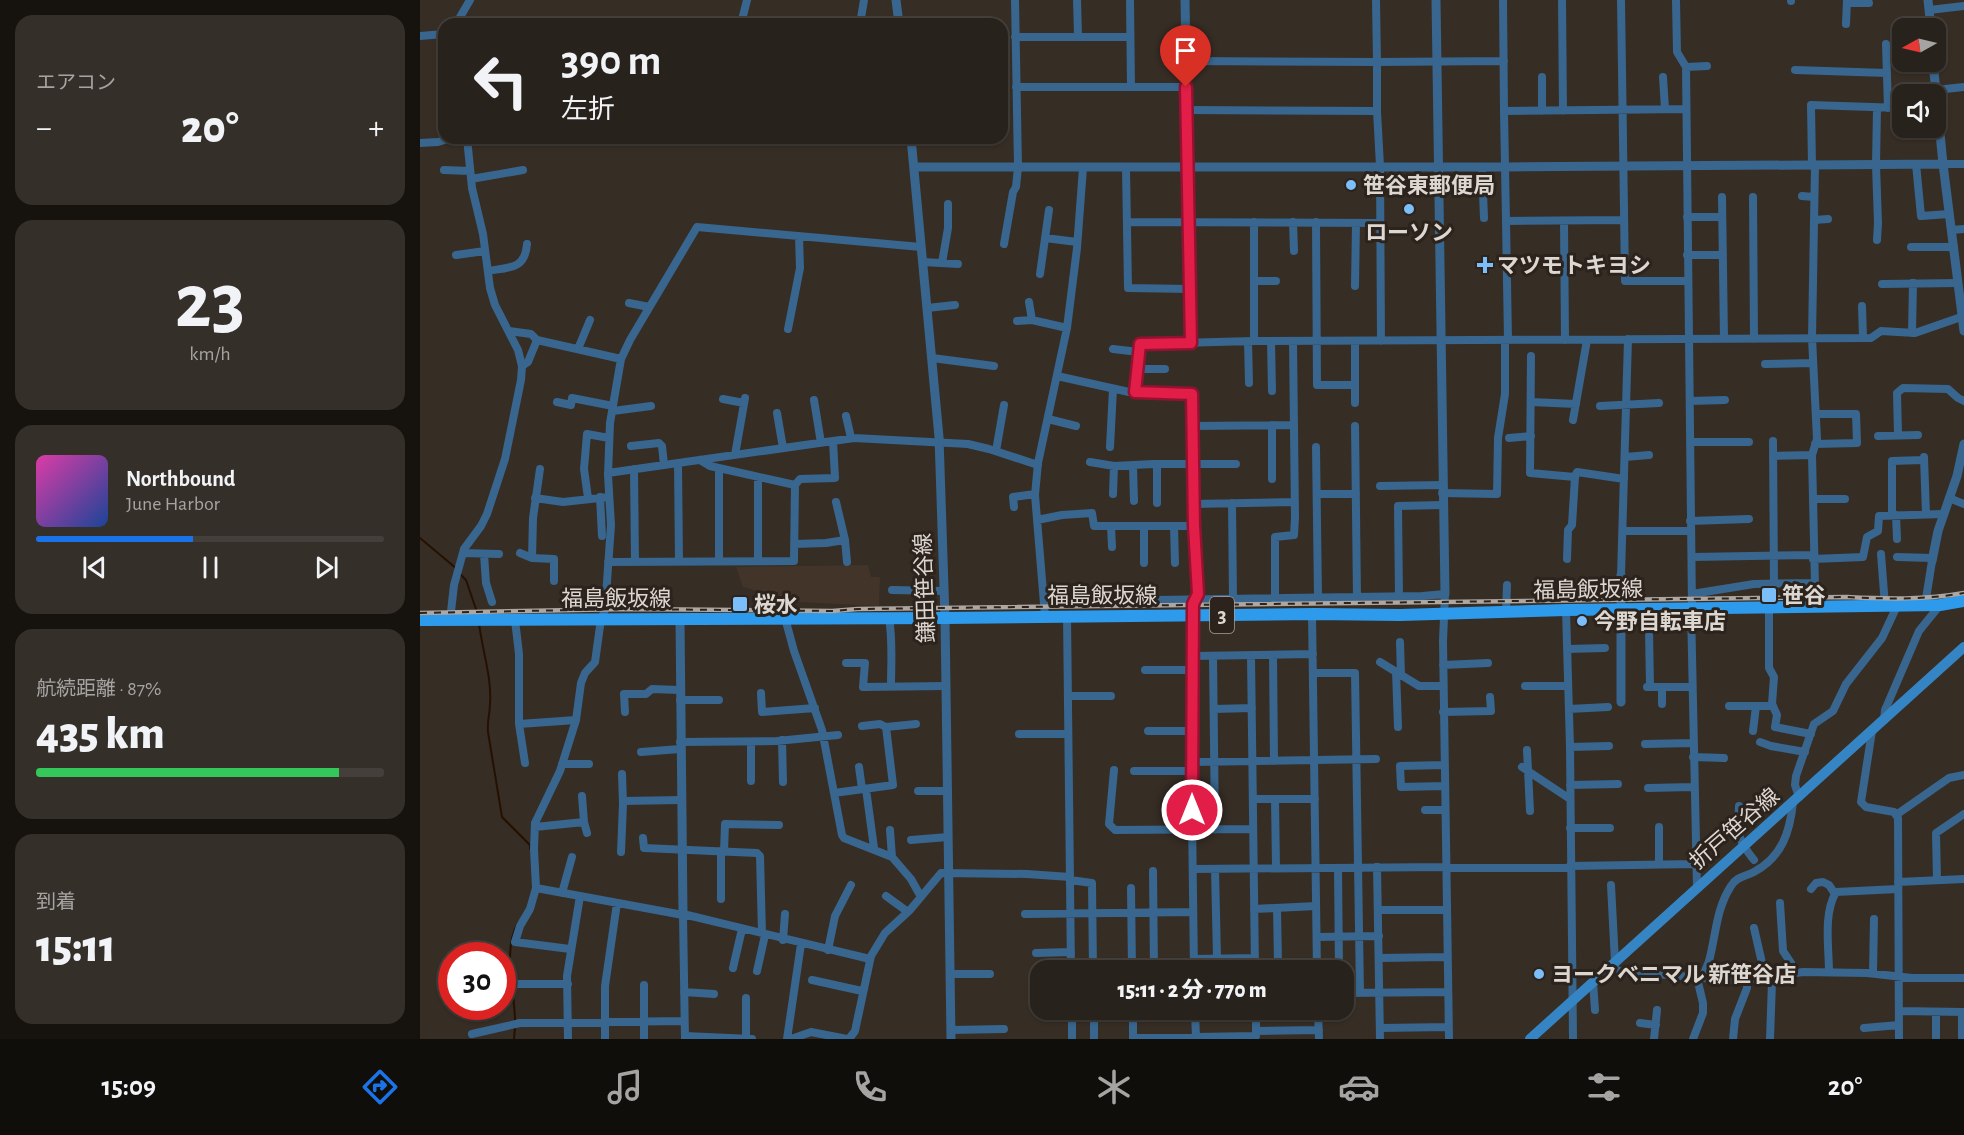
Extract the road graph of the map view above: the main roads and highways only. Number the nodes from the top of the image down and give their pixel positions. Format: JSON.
{"nodes":[{"id":1,"x":1964,"y":601,"type":"edge"},
{"id":2,"x":420,"y":620,"type":"edge"},
{"id":3,"x":1964,"y":647,"type":"edge"},
{"id":4,"x":1530,"y":1039,"type":"edge"}],
"edges":[{"from":1,"to":2,"type":"main road","name":"福島飯坂線","number":"3"},
{"from":3,"to":4,"type":"main road","name":"折戸笹谷線"}]}
